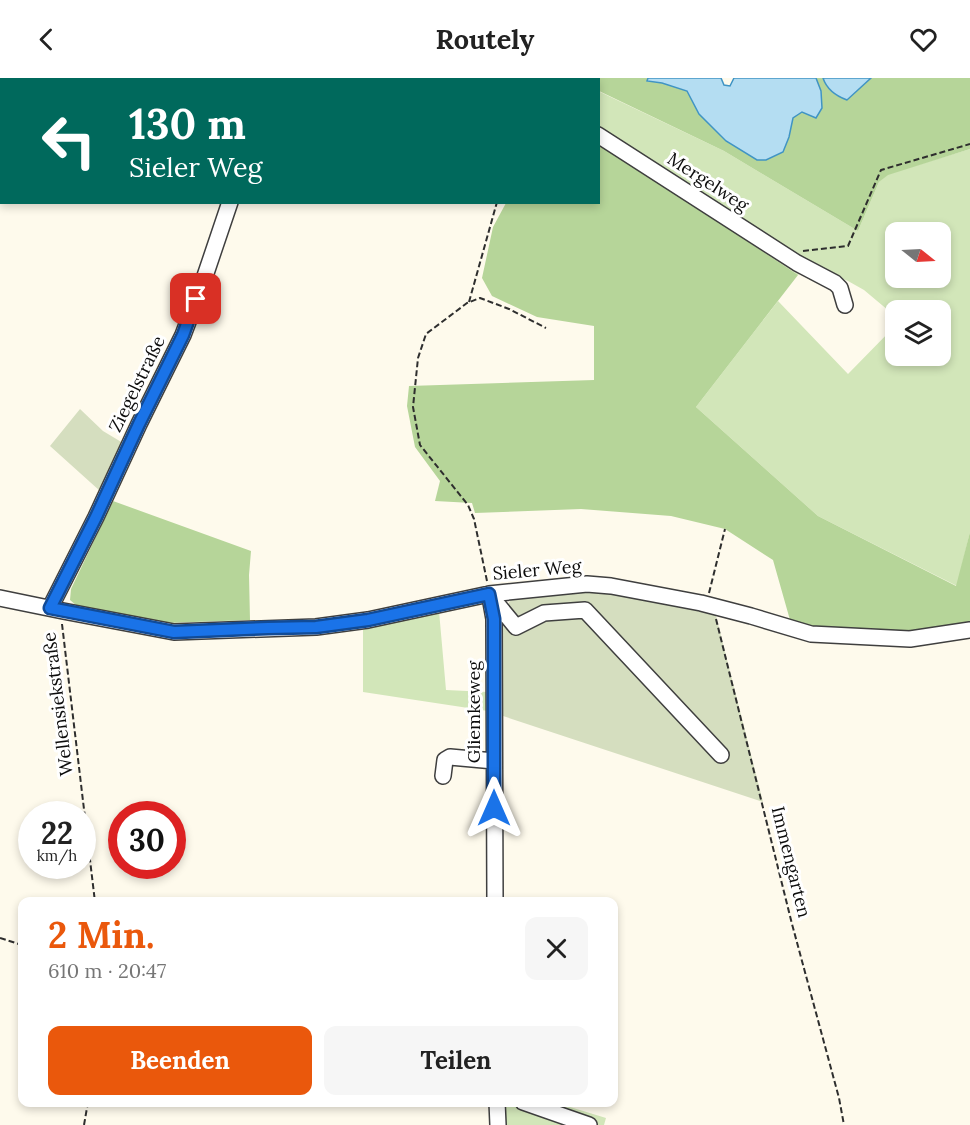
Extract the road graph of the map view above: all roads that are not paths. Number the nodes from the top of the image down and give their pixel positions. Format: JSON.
{"nodes":[{"id":1,"x":600,"y":136,"type":"edge"},
{"id":2,"x":229,"y":204,"type":"edge"},
{"id":3,"x":845,"y":305,"type":"dead end"},
{"id":4,"x":489,"y":594,"type":"junction"},
{"id":5,"x":0,"y":598,"type":"edge"},
{"id":6,"x":56,"y":610,"type":"junction"},
{"id":7,"x":970,"y":630,"type":"edge"},
{"id":8,"x":721,"y":755,"type":"dead end"},
{"id":9,"x":494,"y":761,"type":"junction"},
{"id":10,"x":443,"y":776,"type":"dead end"},
{"id":11,"x":495,"y":897,"type":"edge"},
{"id":12,"x":497,"y":1107,"type":"edge"},
{"id":13,"x":538,"y":1107,"type":"edge"},
{"id":14,"x":498,"y":1125,"type":"edge"},
{"id":15,"x":590,"y":1125,"type":"edge"}],
"edges":[{"from":1,"to":3,"type":"street","name":"Mergelweg"},
{"from":2,"to":6,"type":"street","name":"Ziegelstraße"},
{"from":4,"to":6,"type":"street","name":"Sieler Weg"},
{"from":4,"to":7,"type":"street","name":"Sieler Weg"},
{"from":4,"to":8,"type":"street"},
{"from":4,"to":9,"type":"street","name":"Gliemkeweg"},
{"from":5,"to":6,"type":"street","name":"Sieler Weg"},
{"from":9,"to":10,"type":"street"},
{"from":9,"to":11,"type":"street","name":"Gliemkeweg"},
{"from":12,"to":14,"type":"street"},
{"from":13,"to":15,"type":"street"}]}
